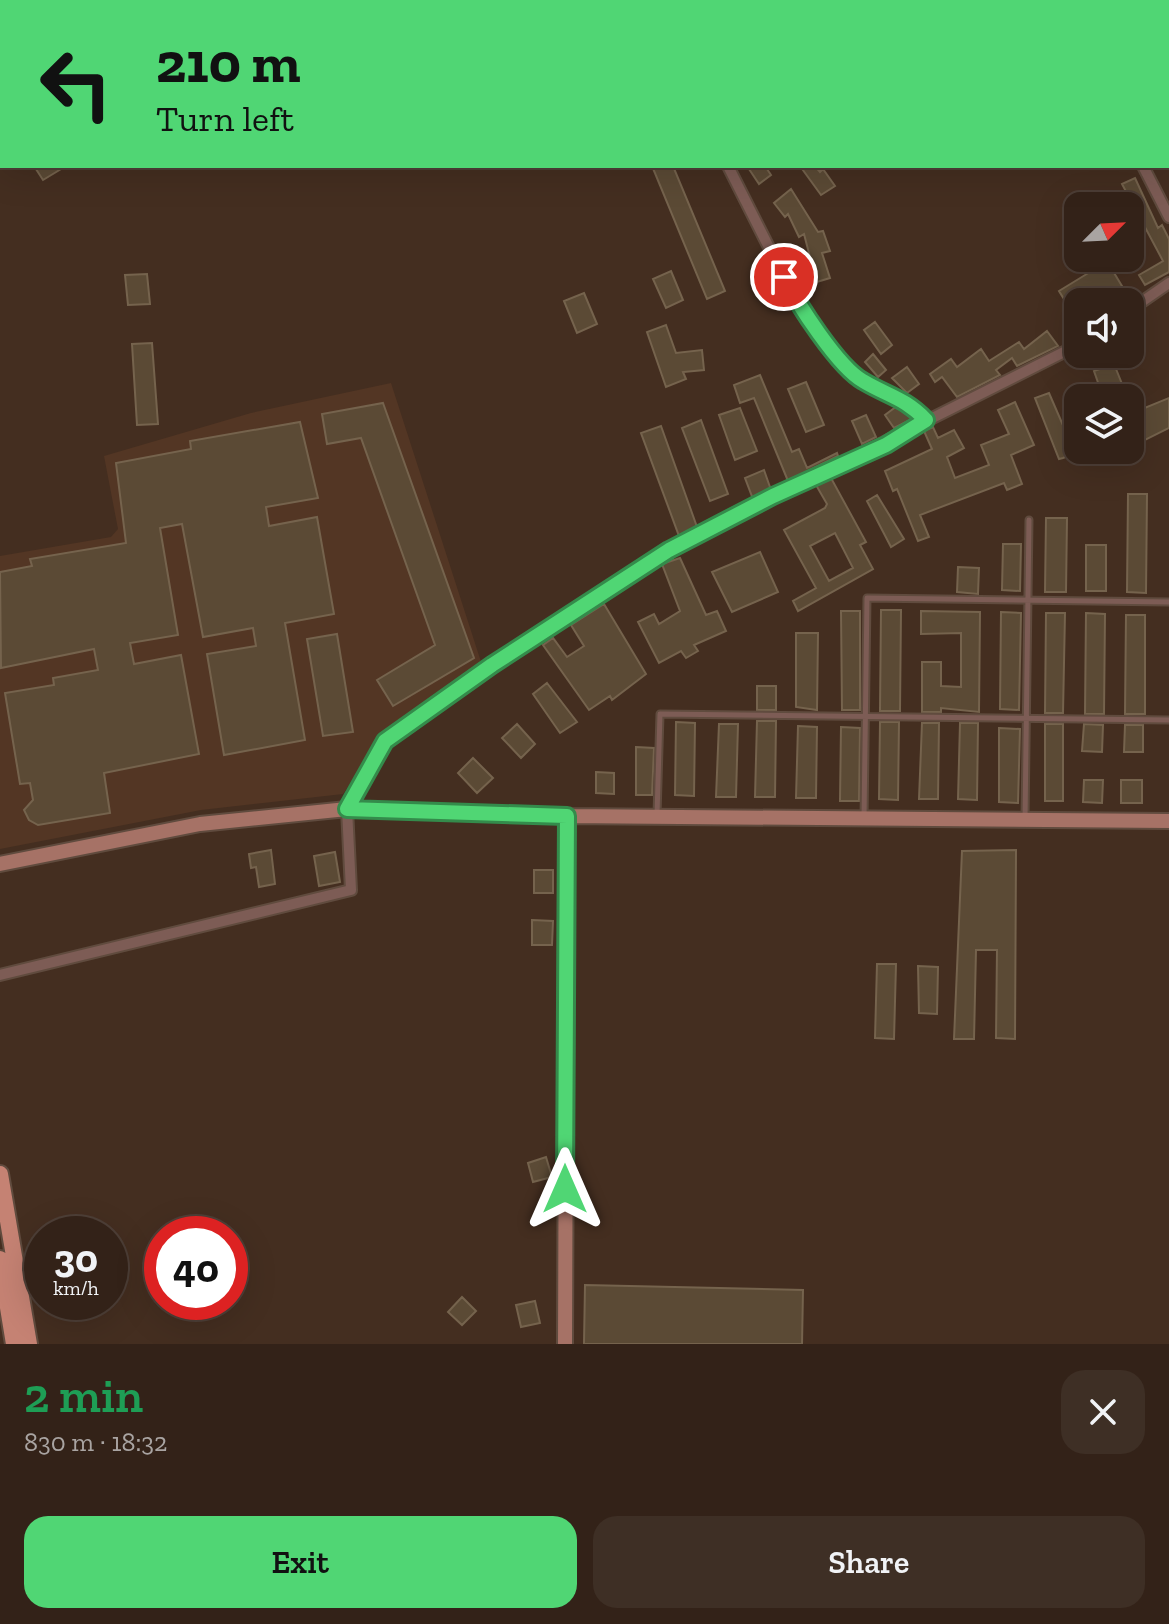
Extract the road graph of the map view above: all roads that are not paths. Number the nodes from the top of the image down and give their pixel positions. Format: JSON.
{"nodes":[{"id":1,"x":729,"y":168,"type":"edge"},
{"id":2,"x":1144,"y":168,"type":"edge"},
{"id":3,"x":1169,"y":217,"type":"edge"},
{"id":4,"x":1169,"y":283,"type":"edge"},
{"id":5,"x":1144,"y":300,"type":"edge"},
{"id":6,"x":1064,"y":352,"type":"edge"},
{"id":7,"x":926,"y":420,"type":"junction"},
{"id":8,"x":1029,"y":520,"type":"dead end"},
{"id":9,"x":1029,"y":599,"type":"junction"},
{"id":10,"x":1169,"y":602,"type":"edge"},
{"id":11,"x":866,"y":716,"type":"junction"},
{"id":12,"x":1028,"y":718,"type":"junction"},
{"id":13,"x":1169,"y":720,"type":"edge"},
{"id":14,"x":347,"y":809,"type":"junction"},
{"id":15,"x":567,"y":816,"type":"junction"},
{"id":16,"x":657,"y":816,"type":"junction"},
{"id":17,"x":864,"y":819,"type":"junction"},
{"id":18,"x":1025,"y":820,"type":"junction"},
{"id":19,"x":1169,"y":821,"type":"edge"},
{"id":20,"x":0,"y":864,"type":"edge"},
{"id":21,"x":0,"y":975,"type":"edge"},
{"id":22,"x":0,"y":1174,"type":"edge"},
{"id":23,"x":0,"y":1259,"type":"edge"},
{"id":24,"x":14,"y":1344,"type":"edge"},
{"id":25,"x":29,"y":1344,"type":"edge"},
{"id":26,"x":565,"y":1344,"type":"edge"}],
"edges":[{"from":1,"to":7,"type":"street"},
{"from":2,"to":3,"type":"street"},
{"from":4,"to":5,"type":"street"},
{"from":6,"to":7,"type":"street"},
{"from":7,"to":14,"type":"street"},
{"from":8,"to":9,"type":"lane"},
{"from":9,"to":10,"type":"lane"},
{"from":9,"to":11,"type":"lane"},
{"from":9,"to":12,"type":"lane"},
{"from":11,"to":12,"type":"lane"},
{"from":11,"to":16,"type":"lane"},
{"from":11,"to":17,"type":"lane"},
{"from":12,"to":13,"type":"lane"},
{"from":12,"to":18,"type":"lane"},
{"from":14,"to":15,"type":"street"},
{"from":14,"to":20,"type":"street"},
{"from":14,"to":21,"type":"street"},
{"from":15,"to":16,"type":"street"},
{"from":15,"to":26,"type":"street"},
{"from":16,"to":17,"type":"street"},
{"from":17,"to":18,"type":"street"},
{"from":18,"to":19,"type":"street"},
{"from":22,"to":25,"type":"main road"},
{"from":23,"to":24,"type":"main road"}]}
